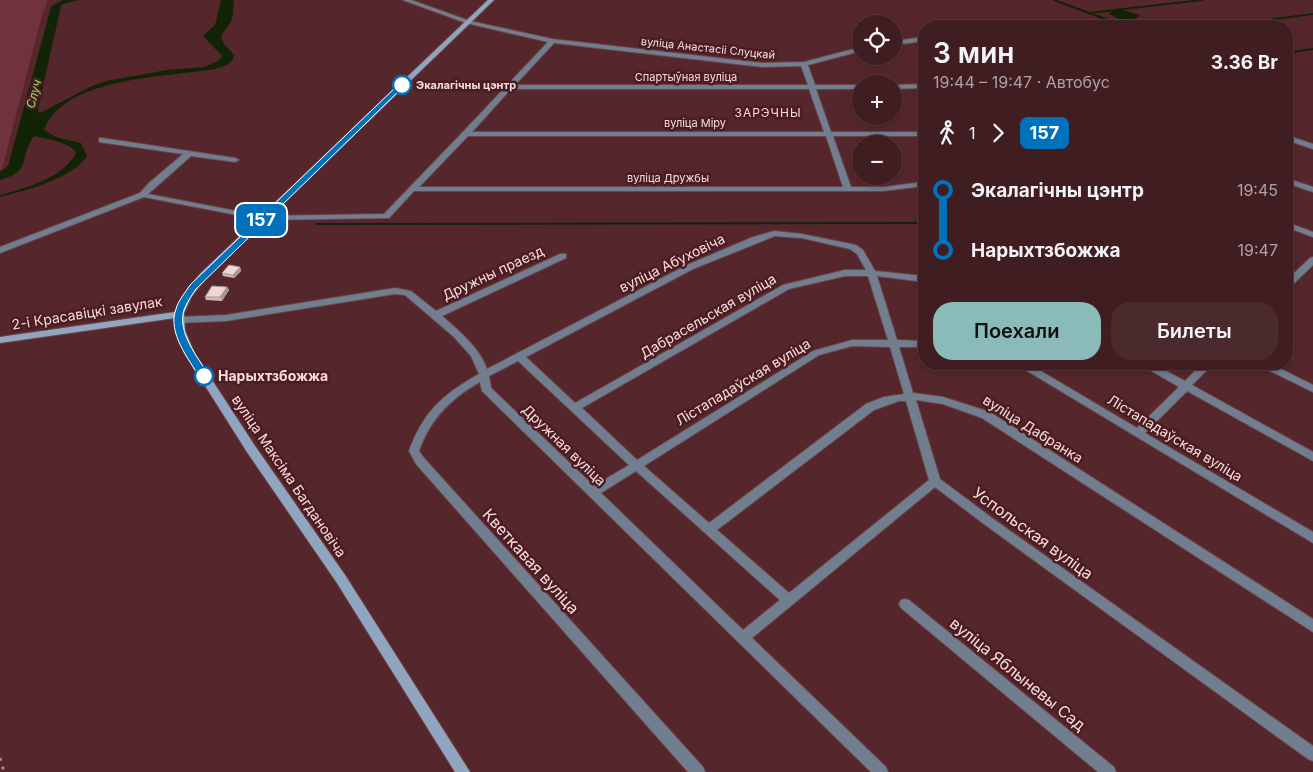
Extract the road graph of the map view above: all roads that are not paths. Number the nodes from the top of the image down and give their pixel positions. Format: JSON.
{"nodes":[{"id":1,"x":406,"y":0,"type":"edge"},
{"id":2,"x":491,"y":0,"type":"edge"},
{"id":3,"x":468,"y":22,"type":"junction"},
{"id":4,"x":918,"y":40,"type":"edge"},
{"id":5,"x":552,"y":41,"type":"junction"},
{"id":6,"x":902,"y":42,"type":"edge"},
{"id":7,"x":852,"y":51,"type":"edge"},
{"id":8,"x":804,"y":64,"type":"junction"},
{"id":9,"x":918,"y":86,"type":"edge"},
{"id":10,"x":510,"y":87,"type":"junction"},
{"id":11,"x":812,"y":87,"type":"junction"},
{"id":12,"x":852,"y":87,"type":"edge"},
{"id":13,"x":902,"y":87,"type":"edge"},
{"id":14,"x":466,"y":134,"type":"junction"},
{"id":15,"x":828,"y":134,"type":"junction"},
{"id":16,"x":918,"y":134,"type":"edge"},
{"id":17,"x":1293,"y":139,"type":"edge"},
{"id":18,"x":102,"y":140,"type":"dead end"},
{"id":19,"x":1313,"y":147,"type":"edge"},
{"id":20,"x":188,"y":154,"type":"junction"},
{"id":21,"x":235,"y":160,"type":"dead end"},
{"id":22,"x":1293,"y":183,"type":"edge"},
{"id":23,"x":918,"y":185,"type":"edge"},
{"id":24,"x":413,"y":189,"type":"junction"},
{"id":25,"x":848,"y":189,"type":"junction"},
{"id":26,"x":1313,"y":190,"type":"edge"},
{"id":27,"x":143,"y":195,"type":"junction"},
{"id":28,"x":263,"y":218,"type":"junction"},
{"id":29,"x":1293,"y":227,"type":"edge"},
{"id":30,"x":1313,"y":235,"type":"edge"},
{"id":31,"x":0,"y":250,"type":"edge"},
{"id":32,"x":563,"y":256,"type":"dead end"},
{"id":33,"x":1313,"y":260,"type":"edge"},
{"id":34,"x":872,"y":273,"type":"junction"},
{"id":35,"x":918,"y":278,"type":"edge"},
{"id":36,"x":1293,"y":279,"type":"edge"},
{"id":37,"x":434,"y":316,"type":"junction"},
{"id":38,"x":178,"y":317,"type":"junction"},
{"id":39,"x":0,"y":340,"type":"edge"},
{"id":40,"x":894,"y":343,"type":"junction"},
{"id":41,"x":918,"y":344,"type":"edge"},
{"id":42,"x":520,"y":357,"type":"junction"},
{"id":43,"x":1032,"y":370,"type":"edge"},
{"id":44,"x":1157,"y":370,"type":"edge"},
{"id":45,"x":1202,"y":370,"type":"edge"},
{"id":46,"x":1275,"y":370,"type":"edge"},
{"id":47,"x":484,"y":376,"type":"junction"},
{"id":48,"x":1186,"y":386,"type":"junction"},
{"id":49,"x":1313,"y":389,"type":"edge"},
{"id":50,"x":910,"y":396,"type":"junction"},
{"id":51,"x":574,"y":408,"type":"junction"},
{"id":52,"x":1138,"y":433,"type":"junction"},
{"id":53,"x":1313,"y":457,"type":"edge"},
{"id":54,"x":636,"y":465,"type":"junction"},
{"id":55,"x":935,"y":481,"type":"junction"},
{"id":56,"x":592,"y":493,"type":"junction"},
{"id":57,"x":708,"y":530,"type":"junction"},
{"id":58,"x":1313,"y":538,"type":"edge"},
{"id":59,"x":789,"y":600,"type":"junction"},
{"id":60,"x":905,"y":604,"type":"dead end"},
{"id":61,"x":1313,"y":626,"type":"edge"},
{"id":62,"x":743,"y":638,"type":"junction"},
{"id":63,"x":1313,"y":754,"type":"edge"},
{"id":64,"x":463,"y":772,"type":"edge"},
{"id":65,"x":698,"y":772,"type":"edge"},
{"id":66,"x":880,"y":772,"type":"edge"},
{"id":67,"x":1109,"y":772,"type":"edge"}],
"edges":[{"from":1,"to":3,"type":"street","name":"вуліца Анастасіі Слуцкай"},
{"from":2,"to":3,"type":"main road"},
{"from":3,"to":5,"type":"street","name":"вуліца Анастасіі Слуцкай"},
{"from":3,"to":28,"type":"main road"},
{"from":4,"to":6,"type":"street"},
{"from":5,"to":8,"type":"street","name":"вуліца Анастасіі Слуцкай"},
{"from":5,"to":10,"type":"street"},
{"from":7,"to":8,"type":"street","name":"вуліца Анастасіі Слуцкай"},
{"from":8,"to":11,"type":"street"},
{"from":9,"to":13,"type":"street"},
{"from":10,"to":11,"type":"street","name":"Спартыўная вуліца"},
{"from":10,"to":14,"type":"street"},
{"from":11,"to":12,"type":"street","name":"Спартыўная вуліца"},
{"from":11,"to":15,"type":"street"},
{"from":14,"to":15,"type":"street","name":"вуліца Міру"},
{"from":14,"to":24,"type":"street"},
{"from":15,"to":16,"type":"street","name":"вуліца Міру"},
{"from":15,"to":25,"type":"street"},
{"from":17,"to":19,"type":"street"},
{"from":18,"to":20,"type":"street"},
{"from":20,"to":21,"type":"street"},
{"from":20,"to":27,"type":"street"},
{"from":22,"to":26,"type":"street"},
{"from":23,"to":25,"type":"street","name":"вуліца Дружбы"},
{"from":24,"to":25,"type":"street","name":"вуліца Дружбы"},
{"from":24,"to":28,"type":"street"},
{"from":27,"to":28,"type":"street"},
{"from":27,"to":31,"type":"street"},
{"from":28,"to":38,"type":"main road"},
{"from":29,"to":30,"type":"street"},
{"from":32,"to":37,"type":"street","name":"Дружны праезд"},
{"from":33,"to":36,"type":"street"},
{"from":34,"to":35,"type":"street","name":"Дабрасельская вуліца"},
{"from":34,"to":40,"type":"street","name":"вуліца Абуховіча"},
{"from":34,"to":42,"type":"street","name":"вуліца Абуховіча"},
{"from":34,"to":51,"type":"street","name":"Дабрасельская вуліца"},
{"from":37,"to":38,"type":"street","name":"Дружная вуліца"},
{"from":37,"to":47,"type":"street","name":"Дружная вуліца"},
{"from":38,"to":39,"type":"main road","name":"2-і Красавіцкі завулак"},
{"from":38,"to":64,"type":"main road","name":"вуліца Максіма Багдановіча"},
{"from":40,"to":41,"type":"street","name":"Лістападаўская вуліца"},
{"from":40,"to":50,"type":"street","name":"вуліца Абуховіча"},
{"from":40,"to":54,"type":"street","name":"Лістападаўская вуліца"},
{"from":42,"to":47,"type":"street","name":"вуліца Абуховіча"},
{"from":42,"to":51,"type":"street"},
{"from":43,"to":52,"type":"street","name":"Лістападаўская вуліца"},
{"from":44,"to":48,"type":"street"},
{"from":45,"to":48,"type":"street"},
{"from":46,"to":49,"type":"street"},
{"from":47,"to":56,"type":"street","name":"Дружная вуліца"},
{"from":47,"to":65,"type":"street","name":"Кветкавая вуліца"},
{"from":48,"to":52,"type":"street"},
{"from":48,"to":53,"type":"street"},
{"from":50,"to":55,"type":"street","name":"вуліца Абуховіча"},
{"from":50,"to":57,"type":"street","name":"вуліца Дабранка"},
{"from":50,"to":61,"type":"street","name":"вуліца Дабранка"},
{"from":51,"to":54,"type":"street"},
{"from":52,"to":58,"type":"street","name":"Лістападаўская вуліца"},
{"from":54,"to":56,"type":"street","name":"Лістападаўская вуліца"},
{"from":54,"to":57,"type":"street"},
{"from":55,"to":59,"type":"street"},
{"from":55,"to":63,"type":"street","name":"Успольская вуліца"},
{"from":56,"to":62,"type":"street","name":"Дружная вуліца"},
{"from":57,"to":59,"type":"street"},
{"from":59,"to":62,"type":"street"},
{"from":60,"to":67,"type":"street","name":"вуліца Яблыневы Сад"},
{"from":62,"to":66,"type":"street","name":"Дружная вуліца"}]}
